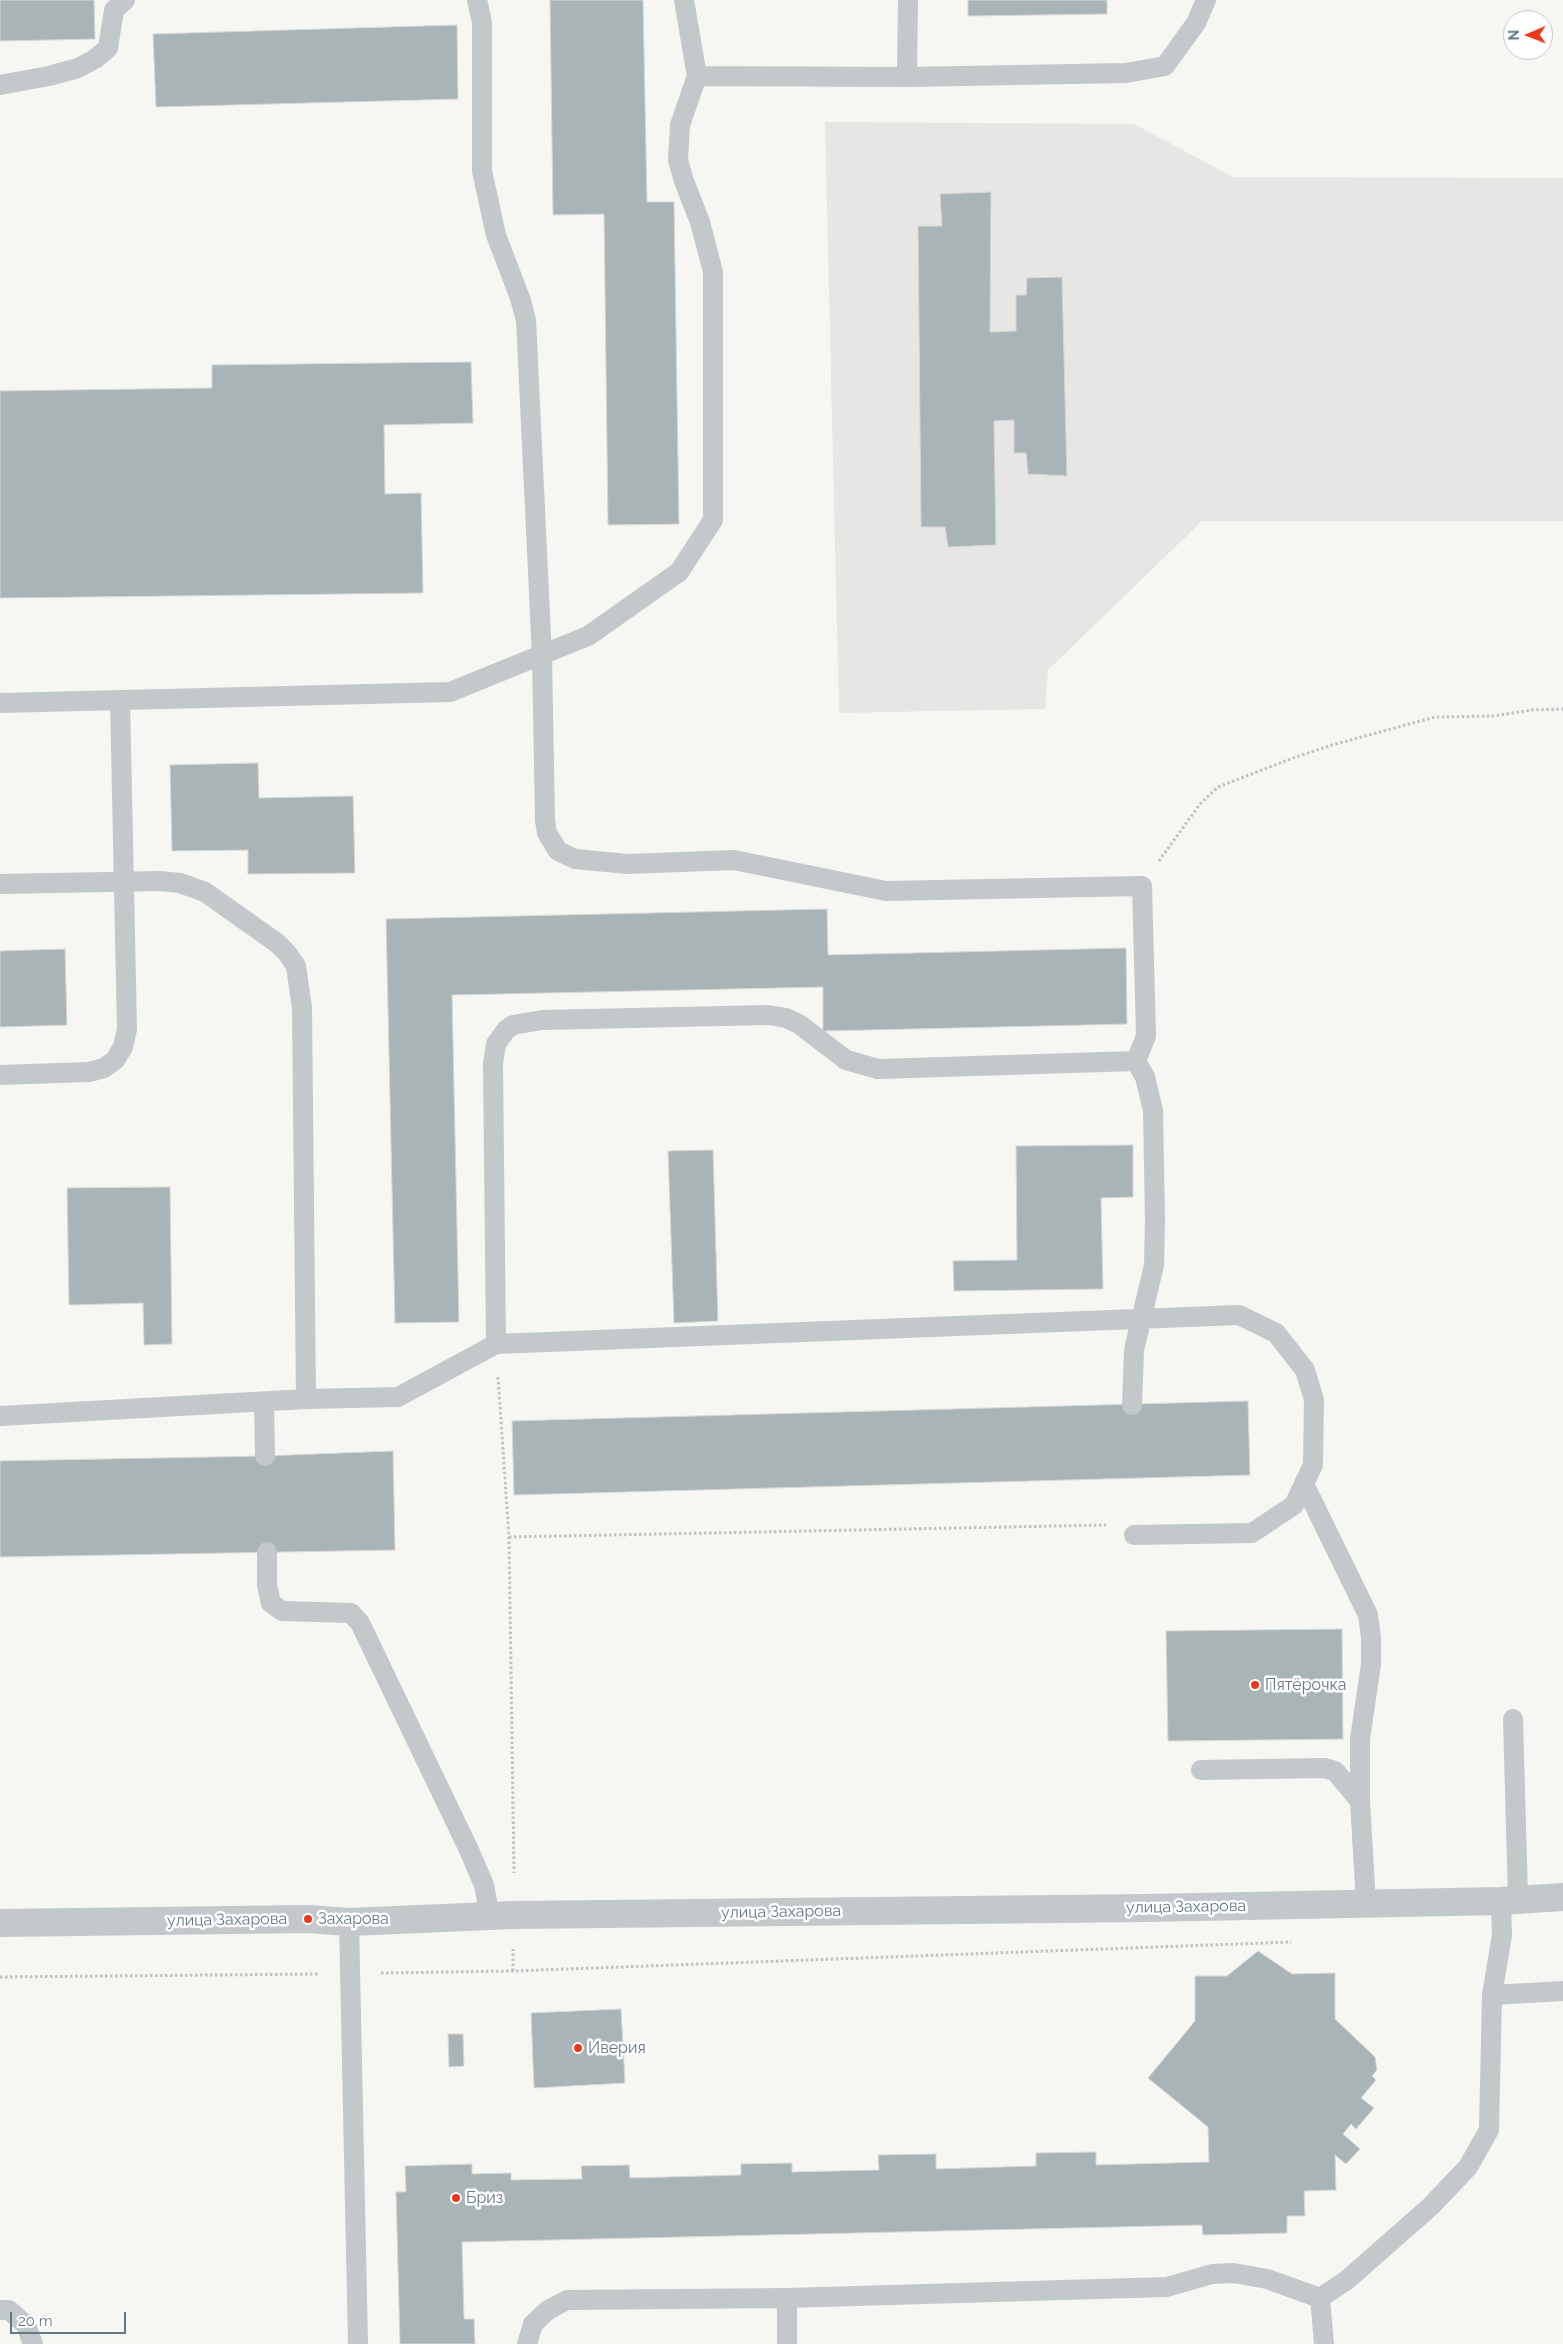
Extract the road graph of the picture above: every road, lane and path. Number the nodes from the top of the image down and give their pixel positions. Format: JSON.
{"nodes":[{"id":1,"x":125,"y":0,"type":"edge"},
{"id":2,"x":477,"y":0,"type":"edge"},
{"id":3,"x":684,"y":0,"type":"edge"},
{"id":4,"x":908,"y":0,"type":"edge"},
{"id":5,"x":1206,"y":0,"type":"edge"},
{"id":6,"x":696,"y":76,"type":"junction"},
{"id":7,"x":907,"y":77,"type":"junction"},
{"id":8,"x":0,"y":85,"type":"edge"},
{"id":9,"x":542,"y":657,"type":"junction"},
{"id":10,"x":120,"y":700,"type":"junction"},
{"id":11,"x":0,"y":703,"type":"edge"},
{"id":12,"x":1563,"y":709,"type":"edge"},
{"id":13,"x":126,"y":882,"type":"junction"},
{"id":14,"x":0,"y":884,"type":"edge"},
{"id":15,"x":1142,"y":886,"type":"junction"},
{"id":16,"x":1136,"y":1062,"type":"junction"},
{"id":17,"x":0,"y":1075,"type":"edge"},
{"id":18,"x":1141,"y":1318,"type":"junction"},
{"id":19,"x":496,"y":1344,"type":"junction"},
{"id":20,"x":306,"y":1399,"type":"junction"},
{"id":21,"x":264,"y":1402,"type":"junction"},
{"id":22,"x":1132,"y":1405,"type":"dead end"},
{"id":23,"x":0,"y":1416,"type":"edge"},
{"id":24,"x":265,"y":1456,"type":"dead end"},
{"id":25,"x":1304,"y":1484,"type":"junction"},
{"id":26,"x":1114,"y":1525,"type":"dead end"},
{"id":27,"x":1134,"y":1535,"type":"dead end"},
{"id":28,"x":509,"y":1537,"type":"junction"},
{"id":29,"x":267,"y":1552,"type":"dead end"},
{"id":30,"x":1513,"y":1719,"type":"dead end"},
{"id":31,"x":1201,"y":1770,"type":"dead end"},
{"id":32,"x":1360,"y":1801,"type":"junction"},
{"id":33,"x":1563,"y":1897,"type":"edge"},
{"id":34,"x":1510,"y":1900,"type":"junction"},
{"id":35,"x":1366,"y":1904,"type":"junction"},
{"id":36,"x":502,"y":1916,"type":"junction"},
{"id":37,"x":349,"y":1922,"type":"junction"},
{"id":38,"x":0,"y":1923,"type":"edge"},
{"id":39,"x":1295,"y":1942,"type":"dead end"},
{"id":40,"x":513,"y":1971,"type":"junction"},
{"id":41,"x":349,"y":1974,"type":"junction"},
{"id":42,"x":0,"y":1977,"type":"edge"},
{"id":43,"x":1563,"y":1991,"type":"edge"},
{"id":44,"x":1492,"y":1995,"type":"junction"},
{"id":45,"x":787,"y":2298,"type":"junction"},
{"id":46,"x":1320,"y":2298,"type":"junction"},
{"id":47,"x":0,"y":2310,"type":"edge"},
{"id":48,"x":33,"y":2344,"type":"edge"},
{"id":49,"x":358,"y":2344,"type":"edge"},
{"id":50,"x":527,"y":2344,"type":"edge"},
{"id":51,"x":787,"y":2344,"type":"edge"},
{"id":52,"x":1324,"y":2344,"type":"edge"}],
"edges":[{"from":1,"to":8,"type":"lane"},
{"from":2,"to":9,"type":"lane"},
{"from":3,"to":6,"type":"lane"},
{"from":4,"to":7,"type":"lane"},
{"from":5,"to":7,"type":"lane"},
{"from":6,"to":7,"type":"lane"},
{"from":6,"to":9,"type":"lane"},
{"from":9,"to":10,"type":"lane"},
{"from":9,"to":15,"type":"lane"},
{"from":10,"to":11,"type":"lane"},
{"from":10,"to":13,"type":"lane"},
{"from":12,"to":15,"type":"path"},
{"from":13,"to":14,"type":"lane"},
{"from":13,"to":17,"type":"lane"},
{"from":13,"to":20,"type":"lane"},
{"from":15,"to":16,"type":"lane"},
{"from":16,"to":18,"type":"lane"},
{"from":16,"to":19,"type":"lane"},
{"from":18,"to":19,"type":"lane"},
{"from":18,"to":22,"type":"lane"},
{"from":18,"to":25,"type":"lane"},
{"from":19,"to":20,"type":"lane"},
{"from":19,"to":28,"type":"path"},
{"from":20,"to":21,"type":"lane"},
{"from":21,"to":23,"type":"lane"},
{"from":21,"to":24,"type":"lane"},
{"from":25,"to":27,"type":"lane"},
{"from":25,"to":32,"type":"lane"},
{"from":26,"to":28,"type":"path"},
{"from":28,"to":36,"type":"path"},
{"from":29,"to":36,"type":"lane"},
{"from":30,"to":34,"type":"lane"},
{"from":31,"to":32,"type":"lane"},
{"from":32,"to":35,"type":"lane"},
{"from":33,"to":34,"type":"street","name":"улица Захарова"},
{"from":34,"to":35,"type":"street","name":"улица Захарова"},
{"from":34,"to":44,"type":"lane"},
{"from":35,"to":36,"type":"street","name":"улица Захарова"},
{"from":36,"to":37,"type":"street","name":"улица Захарова"},
{"from":36,"to":40,"type":"path"},
{"from":37,"to":38,"type":"street","name":"улица Захарова"},
{"from":37,"to":41,"type":"lane"},
{"from":39,"to":40,"type":"path"},
{"from":40,"to":41,"type":"path"},
{"from":41,"to":42,"type":"path"},
{"from":41,"to":49,"type":"lane"},
{"from":43,"to":44,"type":"lane"},
{"from":44,"to":46,"type":"lane"},
{"from":45,"to":46,"type":"lane"},
{"from":45,"to":50,"type":"lane"},
{"from":45,"to":51,"type":"lane"},
{"from":46,"to":52,"type":"lane"},
{"from":47,"to":48,"type":"lane"}]}
